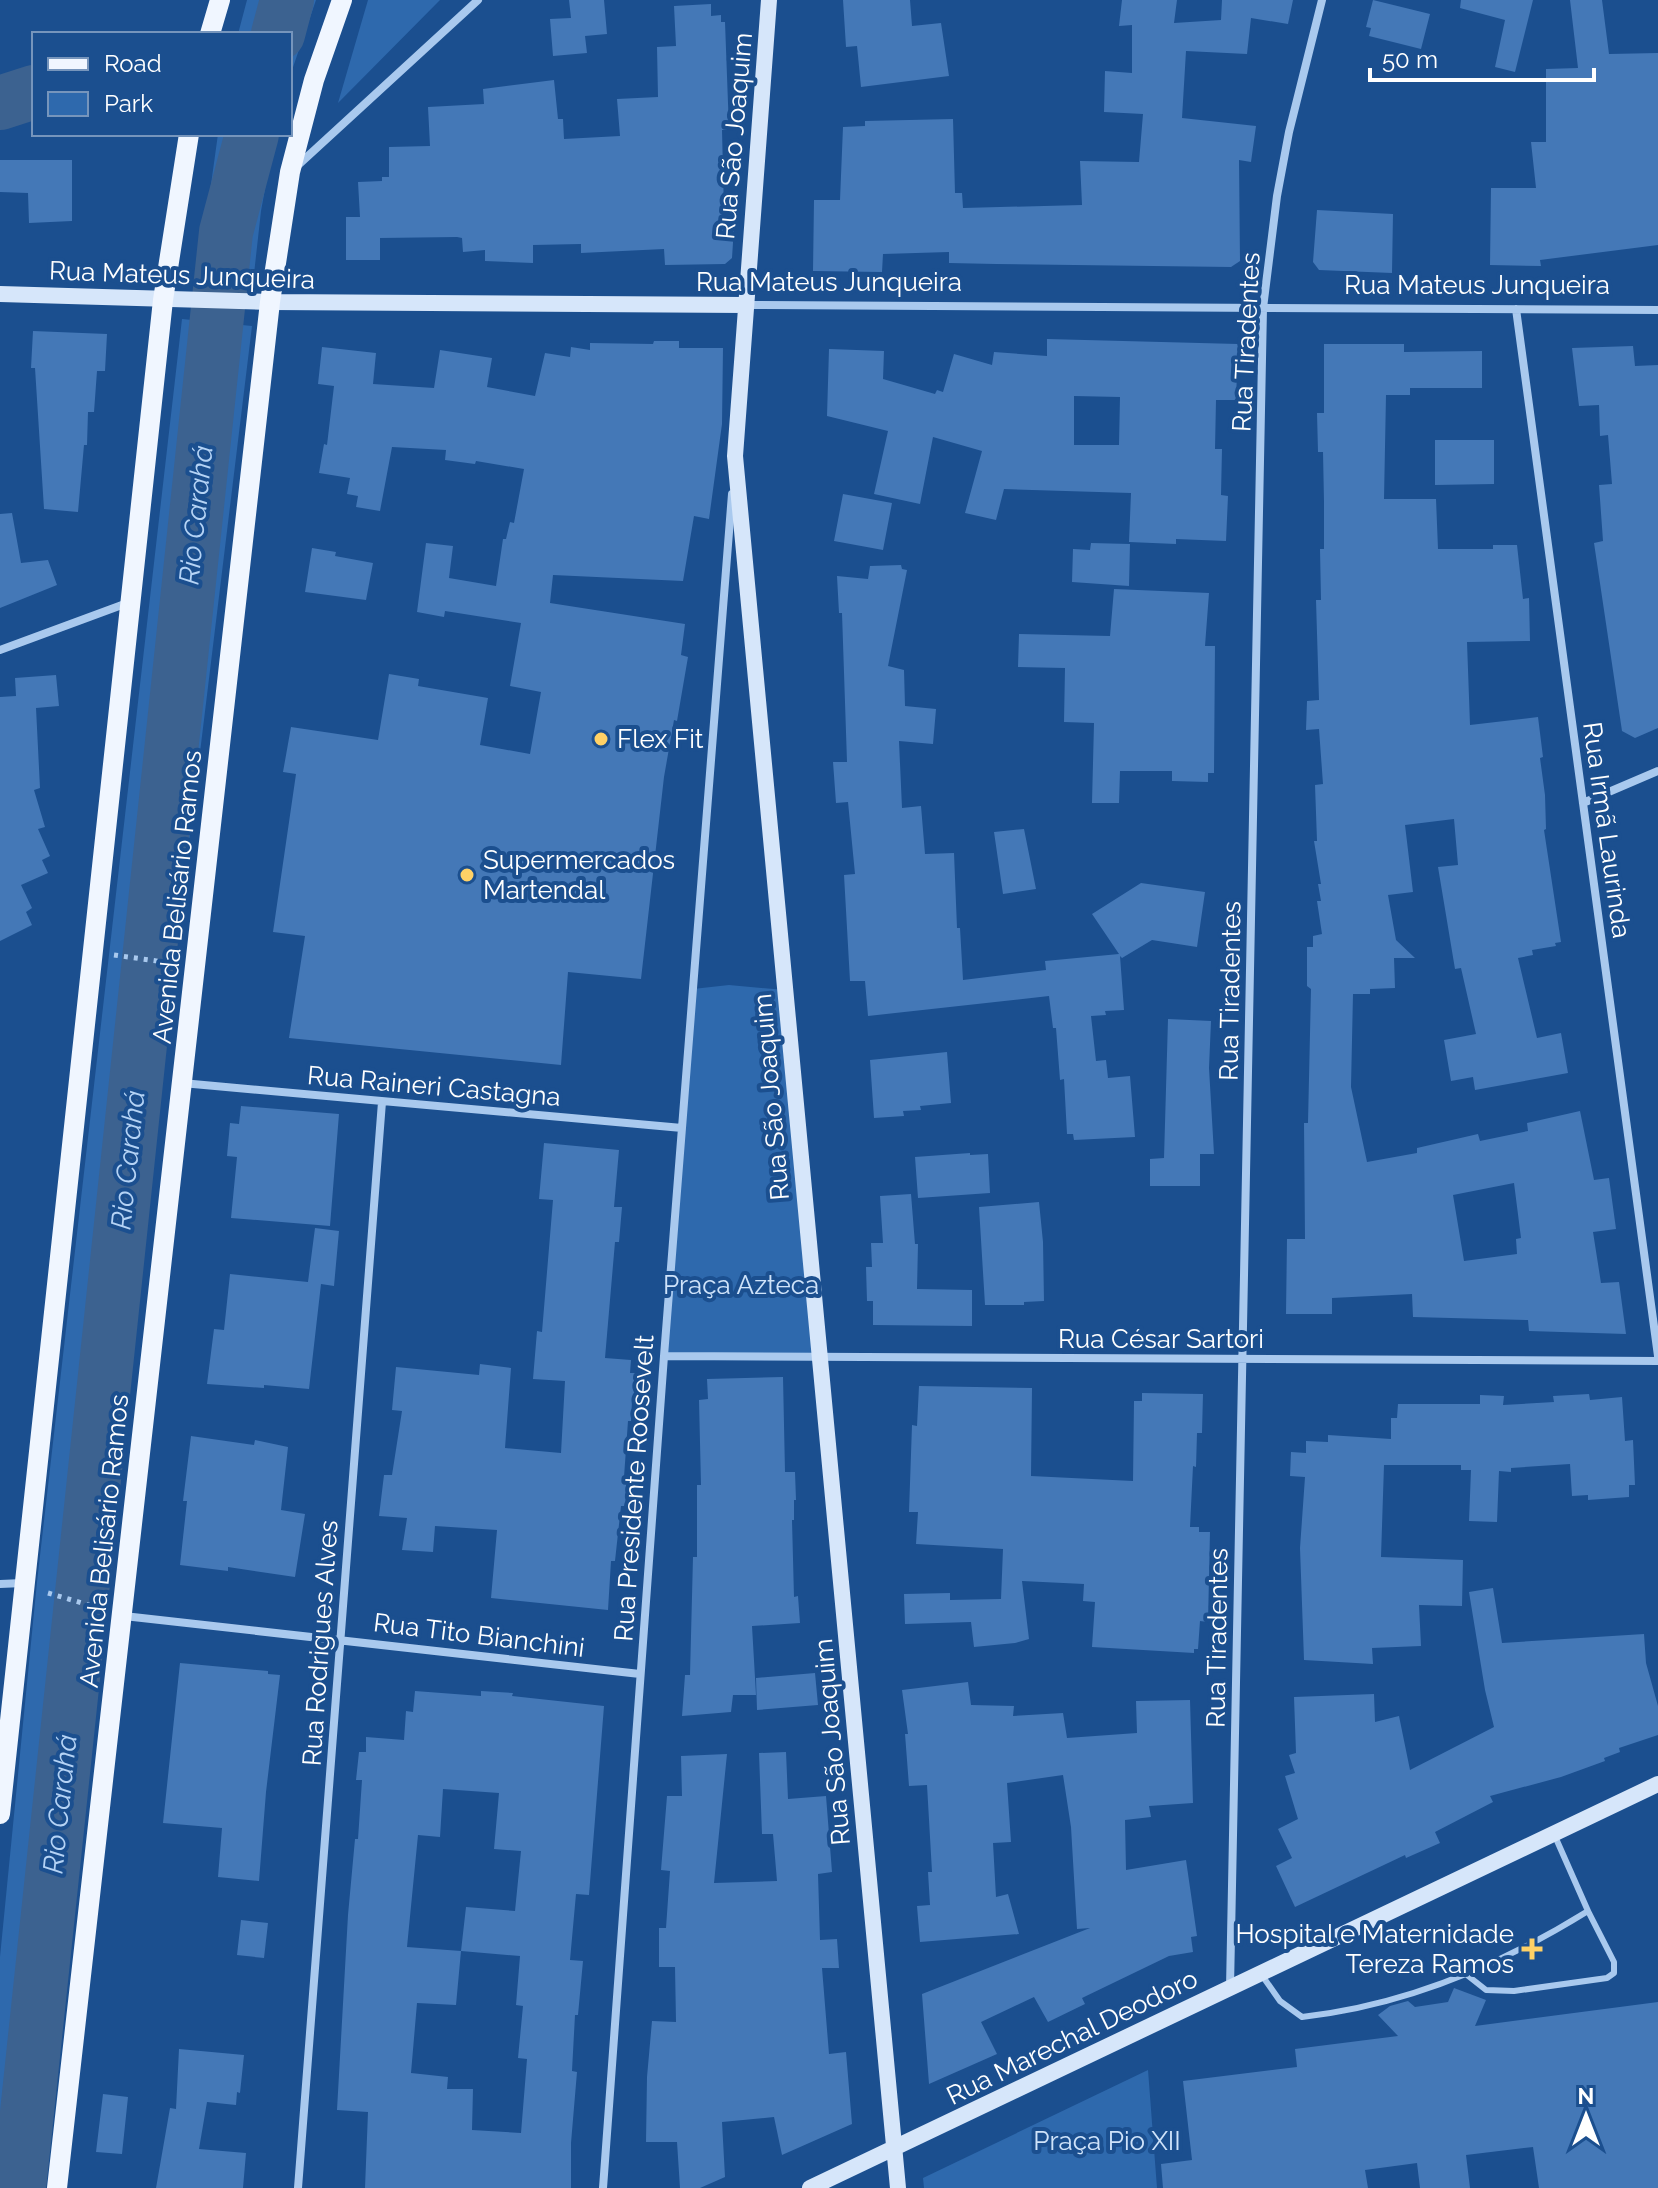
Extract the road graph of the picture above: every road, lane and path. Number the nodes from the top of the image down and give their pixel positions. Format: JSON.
{"nodes":[{"id":1,"x":220,"y":0,"type":"edge"},
{"id":2,"x":342,"y":0,"type":"edge"},
{"id":3,"x":478,"y":0,"type":"edge"},
{"id":4,"x":769,"y":0,"type":"edge"},
{"id":5,"x":1322,"y":0,"type":"edge"},
{"id":6,"x":211,"y":32,"type":"edge"},
{"id":7,"x":189,"y":136,"type":"edge"},
{"id":8,"x":290,"y":172,"type":"junction"},
{"id":9,"x":0,"y":294,"type":"edge"},
{"id":10,"x":163,"y":300,"type":"junction"},
{"id":11,"x":260,"y":302,"type":"junction"},
{"id":12,"x":745,"y":305,"type":"junction"},
{"id":13,"x":1263,"y":308,"type":"junction"},
{"id":14,"x":1516,"y":309,"type":"junction"},
{"id":15,"x":1658,"y":310,"type":"edge"},
{"id":16,"x":735,"y":456,"type":"junction"},
{"id":17,"x":131,"y":602,"type":"junction"},
{"id":18,"x":0,"y":650,"type":"edge"},
{"id":19,"x":1658,"y":771,"type":"edge"},
{"id":20,"x":1583,"y":803,"type":"junction"},
{"id":21,"x":121,"y":956,"type":"dead end"},
{"id":22,"x":163,"y":962,"type":"dead end"},
{"id":23,"x":182,"y":1083,"type":"junction"},
{"id":24,"x":382,"y":1102,"type":"junction"},
{"id":25,"x":682,"y":1128,"type":"junction"},
{"id":26,"x":1655,"y":1317,"type":"edge"},
{"id":27,"x":664,"y":1356,"type":"junction"},
{"id":28,"x":820,"y":1357,"type":"junction"},
{"id":29,"x":1658,"y":1358,"type":"edge"},
{"id":30,"x":1243,"y":1359,"type":"junction"},
{"id":31,"x":0,"y":1584,"type":"edge"},
{"id":32,"x":31,"y":1586,"type":"junction"},
{"id":33,"x":95,"y":1607,"type":"dead end"},
{"id":34,"x":122,"y":1616,"type":"junction"},
{"id":35,"x":340,"y":1639,"type":"junction"},
{"id":36,"x":640,"y":1674,"type":"junction"},
{"id":37,"x":1658,"y":1784,"type":"edge"},
{"id":38,"x":0,"y":1814,"type":"edge"},
{"id":39,"x":1554,"y":1834,"type":"junction"},
{"id":40,"x":1588,"y":1911,"type":"junction"},
{"id":41,"x":1261,"y":1974,"type":"junction"},
{"id":42,"x":1467,"y":1975,"type":"junction"},
{"id":43,"x":1230,"y":1988,"type":"junction"},
{"id":44,"x":894,"y":2148,"type":"junction"},
{"id":45,"x":57,"y":2188,"type":"edge"},
{"id":46,"x":298,"y":2188,"type":"edge"},
{"id":47,"x":603,"y":2188,"type":"edge"},
{"id":48,"x":810,"y":2188,"type":"edge"},
{"id":49,"x":898,"y":2188,"type":"edge"}],
"edges":[{"from":1,"to":6,"type":"main road"},
{"from":2,"to":8,"type":"main road","name":"Avenida Belisário Ramos"},
{"from":3,"to":8,"type":"street"},
{"from":4,"to":12,"type":"street","name":"Rua São Joaquim"},
{"from":5,"to":13,"type":"street","name":"Rua Tiradentes"},
{"from":7,"to":10,"type":"main road"},
{"from":8,"to":11,"type":"main road","name":"Avenida Belisário Ramos"},
{"from":9,"to":10,"type":"street","name":"Rua Mateus Junqueira"},
{"from":10,"to":11,"type":"street","name":"Rua Mateus Junqueira"},
{"from":10,"to":17,"type":"main road"},
{"from":11,"to":12,"type":"street","name":"Rua Mateus Junqueira"},
{"from":11,"to":23,"type":"main road","name":"Avenida Belisário Ramos"},
{"from":12,"to":13,"type":"street","name":"Rua Mateus Junqueira"},
{"from":12,"to":16,"type":"street","name":"Rua São Joaquim"},
{"from":13,"to":14,"type":"street","name":"Rua Mateus Junqueira"},
{"from":13,"to":30,"type":"street","name":"Rua Tiradentes"},
{"from":14,"to":15,"type":"street","name":"Rua Mateus Junqueira"},
{"from":14,"to":20,"type":"street","name":"Rua Irmã Laurinda"},
{"from":16,"to":25,"type":"street","name":"Rua Presidente Roosevelt"},
{"from":16,"to":28,"type":"street","name":"Rua São Joaquim"},
{"from":17,"to":18,"type":"street"},
{"from":17,"to":32,"type":"main road"},
{"from":19,"to":20,"type":"street"},
{"from":20,"to":26,"type":"street","name":"Rua Irmã Laurinda"},
{"from":21,"to":22,"type":"path"},
{"from":23,"to":24,"type":"street","name":"Rua Raineri Castagna"},
{"from":23,"to":34,"type":"main road","name":"Avenida Belisário Ramos"},
{"from":24,"to":25,"type":"street","name":"Rua Raineri Castagna"},
{"from":24,"to":35,"type":"street","name":"Rua Rodrigues Alves"},
{"from":25,"to":27,"type":"street","name":"Rua Presidente Roosevelt"},
{"from":26,"to":29,"type":"street","name":"Rua Irmã Laurinda"},
{"from":27,"to":28,"type":"street","name":"Rua César Sartori"},
{"from":27,"to":36,"type":"street","name":"Rua Presidente Roosevelt"},
{"from":28,"to":30,"type":"street","name":"Rua César Sartori"},
{"from":28,"to":44,"type":"street","name":"Rua São Joaquim"},
{"from":29,"to":30,"type":"street","name":"Rua César Sartori"},
{"from":30,"to":43,"type":"street","name":"Rua Tiradentes"},
{"from":31,"to":32,"type":"street"},
{"from":32,"to":33,"type":"path"},
{"from":32,"to":38,"type":"main road"},
{"from":34,"to":35,"type":"street","name":"Rua Tito Bianchini"},
{"from":34,"to":45,"type":"main road","name":"Avenida Belisário Ramos"},
{"from":35,"to":36,"type":"street","name":"Rua Tito Bianchini"},
{"from":35,"to":46,"type":"street","name":"Rua Rodrigues Alves"},
{"from":36,"to":47,"type":"street","name":"Rua Presidente Roosevelt"},
{"from":37,"to":39,"type":"street","name":"Rua Marechal Deodoro"},
{"from":39,"to":40,"type":"lane"},
{"from":39,"to":41,"type":"street","name":"Rua Marechal Deodoro"},
{"from":40,"to":42,"type":"lane"},
{"from":40,"to":42,"type":"lane"},
{"from":41,"to":42,"type":"lane"},
{"from":41,"to":43,"type":"street","name":"Rua Marechal Deodoro"},
{"from":43,"to":44,"type":"street","name":"Rua Marechal Deodoro"},
{"from":44,"to":48,"type":"street","name":"Rua Marechal Deodoro"},
{"from":44,"to":49,"type":"street","name":"Rua São Joaquim"}]}
